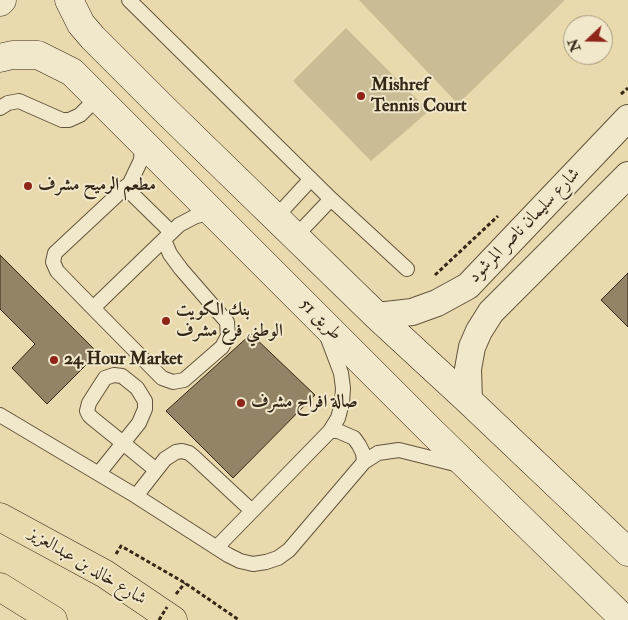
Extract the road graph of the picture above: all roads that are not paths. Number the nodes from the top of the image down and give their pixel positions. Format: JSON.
{"nodes":[{"id":1,"x":69,"y":0,"type":"edge"},
{"id":2,"x":128,"y":0,"type":"edge"},
{"id":3,"x":0,"y":58,"type":"edge"},
{"id":4,"x":98,"y":97,"type":"junction"},
{"id":5,"x":0,"y":108,"type":"edge"},
{"id":6,"x":164,"y":109,"type":"junction"},
{"id":7,"x":621,"y":109,"type":"edge"},
{"id":8,"x":143,"y":142,"type":"junction"},
{"id":9,"x":628,"y":175,"type":"edge"},
{"id":10,"x":311,"y":179,"type":"junction"},
{"id":11,"x":125,"y":187,"type":"junction"},
{"id":12,"x":331,"y":199,"type":"junction"},
{"id":13,"x":212,"y":211,"type":"junction"},
{"id":14,"x":276,"y":217,"type":"junction"},
{"id":15,"x":167,"y":236,"type":"junction"},
{"id":16,"x":296,"y":237,"type":"junction"},
{"id":17,"x":407,"y":269,"type":"road end"},
{"id":18,"x":468,"y":286,"type":"junction"},
{"id":19,"x":93,"y":308,"type":"junction"},
{"id":20,"x":491,"y":312,"type":"junction"},
{"id":21,"x":377,"y":316,"type":"junction"},
{"id":22,"x":322,"y":322,"type":"junction"},
{"id":23,"x":470,"y":401,"type":"junction"},
{"id":24,"x":0,"y":415,"type":"edge"},
{"id":25,"x":330,"y":431,"type":"junction"},
{"id":26,"x":123,"y":443,"type":"junction"},
{"id":27,"x":364,"y":462,"type":"junction"},
{"id":28,"x":469,"y":468,"type":"junction"},
{"id":29,"x":156,"y":470,"type":"junction"},
{"id":30,"x":99,"y":473,"type":"junction"},
{"id":31,"x":136,"y":496,"type":"junction"},
{"id":32,"x":252,"y":511,"type":"junction"},
{"id":33,"x":0,"y":517,"type":"edge"},
{"id":34,"x":217,"y":547,"type":"junction"},
{"id":35,"x":628,"y":552,"type":"edge"},
{"id":36,"x":0,"y":587,"type":"edge"},
{"id":37,"x":170,"y":613,"type":"edge"},
{"id":38,"x":53,"y":620,"type":"edge"},
{"id":39,"x":625,"y":620,"type":"edge"}],
"edges":[{"from":1,"to":6,"type":"street"},
{"from":2,"to":10,"type":"lane"},
{"from":3,"to":4,"type":"street","name":"طريق 51"},
{"from":4,"to":5,"type":"lane"},
{"from":4,"to":8,"type":"street","name":"طريق 51"},
{"from":6,"to":8,"type":"street"},
{"from":6,"to":14,"type":"street"},
{"from":7,"to":18,"type":"street","name":"شارع سليمان ناصر المرشود"},
{"from":8,"to":11,"type":"lane"},
{"from":8,"to":13,"type":"street","name":"طريق 51"},
{"from":9,"to":20,"type":"street","name":"شارع سليمان ناصر المرشود"},
{"from":10,"to":12,"type":"lane"},
{"from":10,"to":14,"type":"lane"},
{"from":11,"to":15,"type":"lane"},
{"from":11,"to":19,"type":"lane"},
{"from":12,"to":16,"type":"lane"},
{"from":12,"to":17,"type":"lane"},
{"from":13,"to":15,"type":"lane"},
{"from":13,"to":22,"type":"street","name":"طريق 51"},
{"from":14,"to":16,"type":"street"},
{"from":15,"to":19,"type":"lane"},
{"from":15,"to":19,"type":"lane"},
{"from":16,"to":21,"type":"street"},
{"from":18,"to":20,"type":"street"},
{"from":18,"to":21,"type":"street","name":"شارع سليمان ناصر المرشود"},
{"from":20,"to":23,"type":"street","name":"شارع سليمان ناصر المرشود"},
{"from":21,"to":23,"type":"street"},
{"from":22,"to":25,"type":"lane"},
{"from":22,"to":28,"type":"street","name":"طريق 51"},
{"from":23,"to":35,"type":"street"},
{"from":24,"to":30,"type":"lane"},
{"from":25,"to":27,"type":"lane"},
{"from":25,"to":32,"type":"lane"},
{"from":26,"to":26,"type":"lane"},
{"from":26,"to":29,"type":"lane"},
{"from":26,"to":30,"type":"lane"},
{"from":27,"to":28,"type":"lane"},
{"from":27,"to":34,"type":"lane"},
{"from":28,"to":39,"type":"street","name":"طريق 51"},
{"from":29,"to":31,"type":"lane"},
{"from":29,"to":32,"type":"lane"},
{"from":30,"to":31,"type":"lane"},
{"from":31,"to":34,"type":"lane"},
{"from":32,"to":34,"type":"lane"},
{"from":33,"to":37,"type":"main road","name":"شارع خالد بن عبدالعزيز"},
{"from":36,"to":38,"type":"main road"}]}
